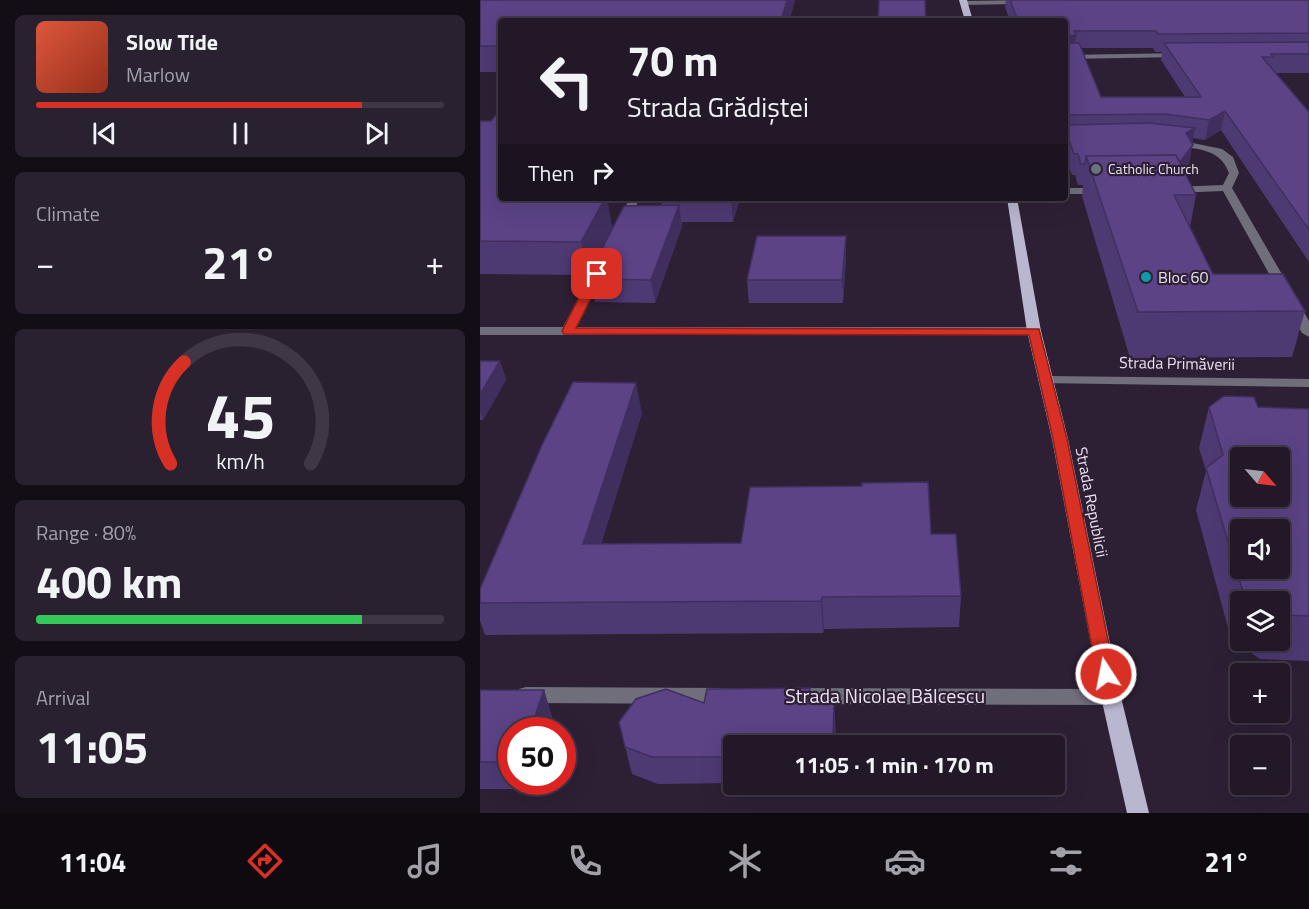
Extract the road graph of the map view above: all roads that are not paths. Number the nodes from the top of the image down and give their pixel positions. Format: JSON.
{"nodes":[{"id":1,"x":964,"y":1,"type":"edge"},
{"id":2,"x":1037,"y":2,"type":"edge"},
{"id":3,"x":968,"y":18,"type":"edge"},
{"id":4,"x":1186,"y":55,"type":"edge"},
{"id":5,"x":1068,"y":57,"type":"edge"},
{"id":6,"x":1157,"y":141,"type":"edge"},
{"id":7,"x":1227,"y":188,"type":"junction"},
{"id":8,"x":1162,"y":190,"type":"edge"},
{"id":9,"x":1068,"y":191,"type":"edge"},
{"id":10,"x":1111,"y":191,"type":"edge"},
{"id":11,"x":634,"y":201,"type":"edge"},
{"id":12,"x":1012,"y":201,"type":"edge"},
{"id":13,"x":615,"y":239,"type":"edge"},
{"id":14,"x":604,"y":260,"type":"edge"},
{"id":15,"x":480,"y":331,"type":"edge"},
{"id":16,"x":568,"y":331,"type":"junction"},
{"id":17,"x":1034,"y":332,"type":"junction"},
{"id":18,"x":1309,"y":333,"type":"edge"},
{"id":19,"x":1046,"y":380,"type":"junction"},
{"id":20,"x":1309,"y":383,"type":"edge"},
{"id":21,"x":504,"y":695,"type":"edge"},
{"id":22,"x":739,"y":696,"type":"edge"},
{"id":23,"x":775,"y":696,"type":"edge"},
{"id":24,"x":1111,"y":697,"type":"junction"},
{"id":25,"x":1138,"y":813,"type":"edge"}],
"edges":[{"from":1,"to":2,"type":"street"},
{"from":1,"to":3,"type":"main road"},
{"from":4,"to":5,"type":"street"},
{"from":6,"to":7,"type":"street"},
{"from":7,"to":8,"type":"street"},
{"from":7,"to":18,"type":"street"},
{"from":9,"to":10,"type":"street"},
{"from":11,"to":13,"type":"street"},
{"from":12,"to":17,"type":"main road","name":"Strada Republicii"},
{"from":14,"to":16,"type":"street"},
{"from":15,"to":16,"type":"street"},
{"from":16,"to":17,"type":"street"},
{"from":17,"to":19,"type":"main road","name":"Strada Republicii"},
{"from":19,"to":20,"type":"street","name":"Strada Primăverii"},
{"from":19,"to":24,"type":"main road","name":"Strada Republicii"},
{"from":21,"to":22,"type":"street"},
{"from":23,"to":24,"type":"street","name":"Strada Nicolae Bălcescu"},
{"from":24,"to":25,"type":"main road","name":"Strada Republicii"}]}
